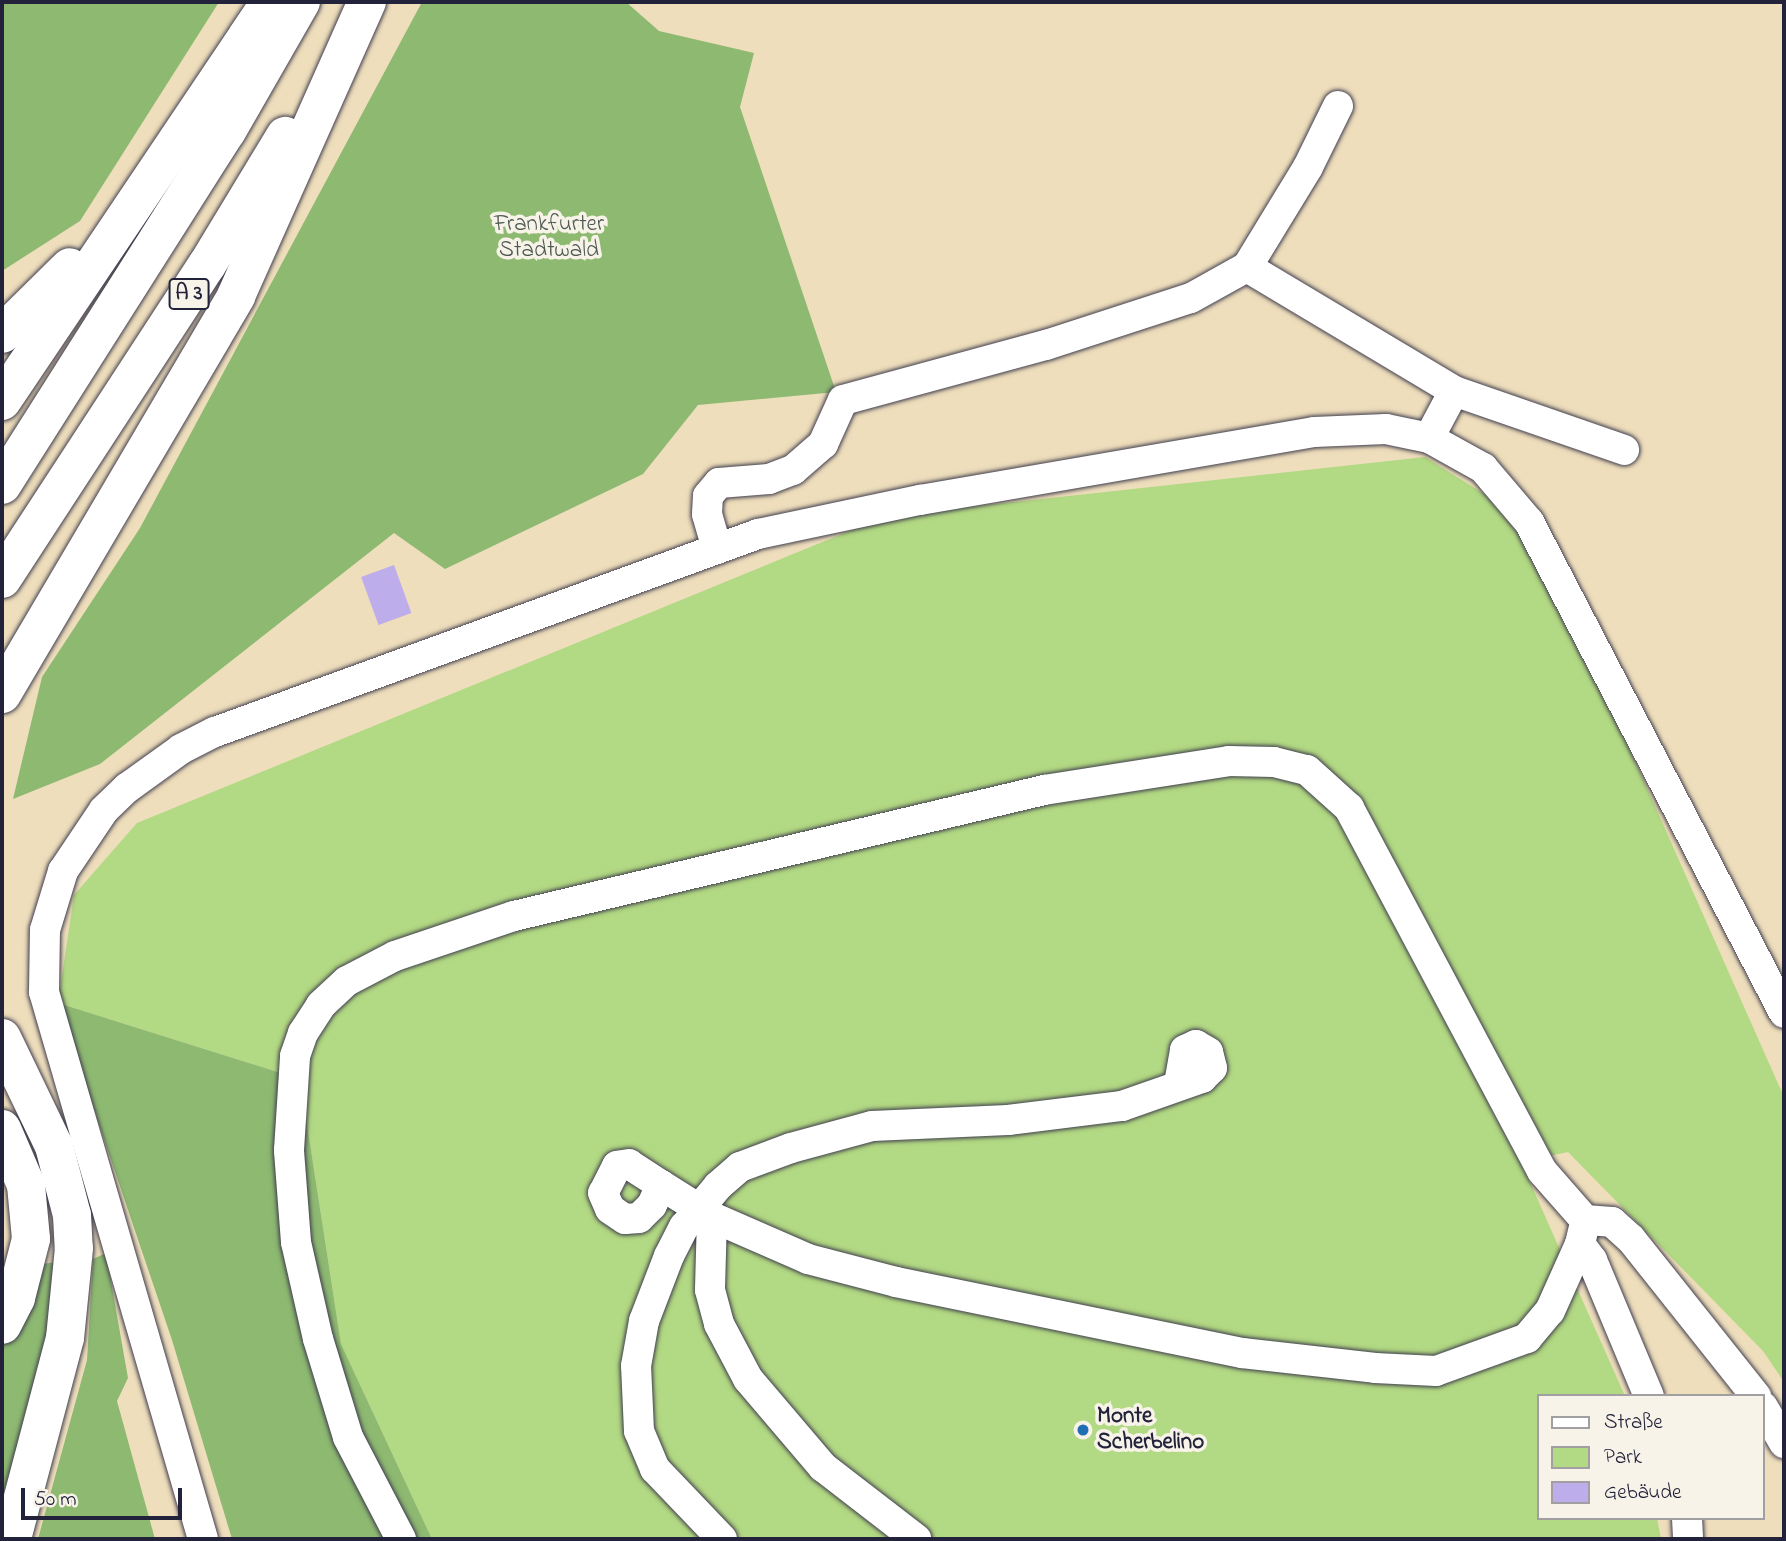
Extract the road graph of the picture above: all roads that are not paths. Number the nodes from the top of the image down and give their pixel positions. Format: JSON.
{"nodes":[{"id":1,"x":270,"y":2,"type":"edge"},
{"id":2,"x":301,"y":2,"type":"edge"},
{"id":3,"x":366,"y":2,"type":"edge"},
{"id":4,"x":1338,"y":106,"type":"dead end"},
{"id":5,"x":161,"y":167,"type":"junction"},
{"id":6,"x":1247,"y":267,"type":"junction"},
{"id":7,"x":2,"y":334,"type":"edge"},
{"id":8,"x":1454,"y":391,"type":"junction"},
{"id":9,"x":2,"y":401,"type":"edge"},
{"id":10,"x":1429,"y":438,"type":"junction"},
{"id":11,"x":1624,"y":450,"type":"dead end"},
{"id":12,"x":2,"y":485,"type":"edge"},
{"id":13,"x":717,"y":549,"type":"junction"},
{"id":14,"x":2,"y":579,"type":"edge"},
{"id":15,"x":2,"y":694,"type":"edge"},
{"id":16,"x":1784,"y":1013,"type":"edge"},
{"id":17,"x":2,"y":1038,"type":"edge"},
{"id":18,"x":1178,"y":1085,"type":"dead end"},
{"id":19,"x":2,"y":1129,"type":"edge"},
{"id":20,"x":661,"y":1185,"type":"dead end"},
{"id":21,"x":707,"y":1214,"type":"junction"},
{"id":22,"x":1582,"y":1232,"type":"junction"},
{"id":23,"x":2,"y":1325,"type":"edge"},
{"id":24,"x":1648,"y":1394,"type":"edge"},
{"id":25,"x":1754,"y":1394,"type":"edge"},
{"id":26,"x":1765,"y":1410,"type":"edge"},
{"id":27,"x":1784,"y":1443,"type":"edge"},
{"id":28,"x":1687,"y":1520,"type":"edge"},
{"id":29,"x":12,"y":1539,"type":"edge"},
{"id":30,"x":203,"y":1539,"type":"edge"},
{"id":31,"x":401,"y":1539,"type":"edge"},
{"id":32,"x":722,"y":1539,"type":"edge"},
{"id":33,"x":916,"y":1539,"type":"edge"},
{"id":34,"x":1688,"y":1539,"type":"edge"}],
"edges":[{"from":1,"to":5,"type":"highway"},
{"from":2,"to":12,"type":"highway","number":"A 3"},
{"from":3,"to":14,"type":"highway","number":"A 3"},
{"from":3,"to":15,"type":"highway"},
{"from":4,"to":6,"type":"lane"},
{"from":5,"to":7,"type":"highway"},
{"from":5,"to":9,"type":"highway"},
{"from":6,"to":8,"type":"lane"},
{"from":6,"to":13,"type":"lane"},
{"from":8,"to":10,"type":"lane"},
{"from":8,"to":11,"type":"lane"},
{"from":10,"to":13,"type":"lane"},
{"from":10,"to":16,"type":"lane"},
{"from":13,"to":30,"type":"lane"},
{"from":17,"to":29,"type":"highway"},
{"from":18,"to":21,"type":"lane"},
{"from":19,"to":23,"type":"highway"},
{"from":20,"to":21,"type":"lane"},
{"from":21,"to":22,"type":"lane"},
{"from":21,"to":32,"type":"lane"},
{"from":21,"to":33,"type":"lane"},
{"from":22,"to":24,"type":"lane"},
{"from":22,"to":25,"type":"lane"},
{"from":22,"to":31,"type":"lane"},
{"from":26,"to":27,"type":"lane"},
{"from":28,"to":34,"type":"lane"}]}
